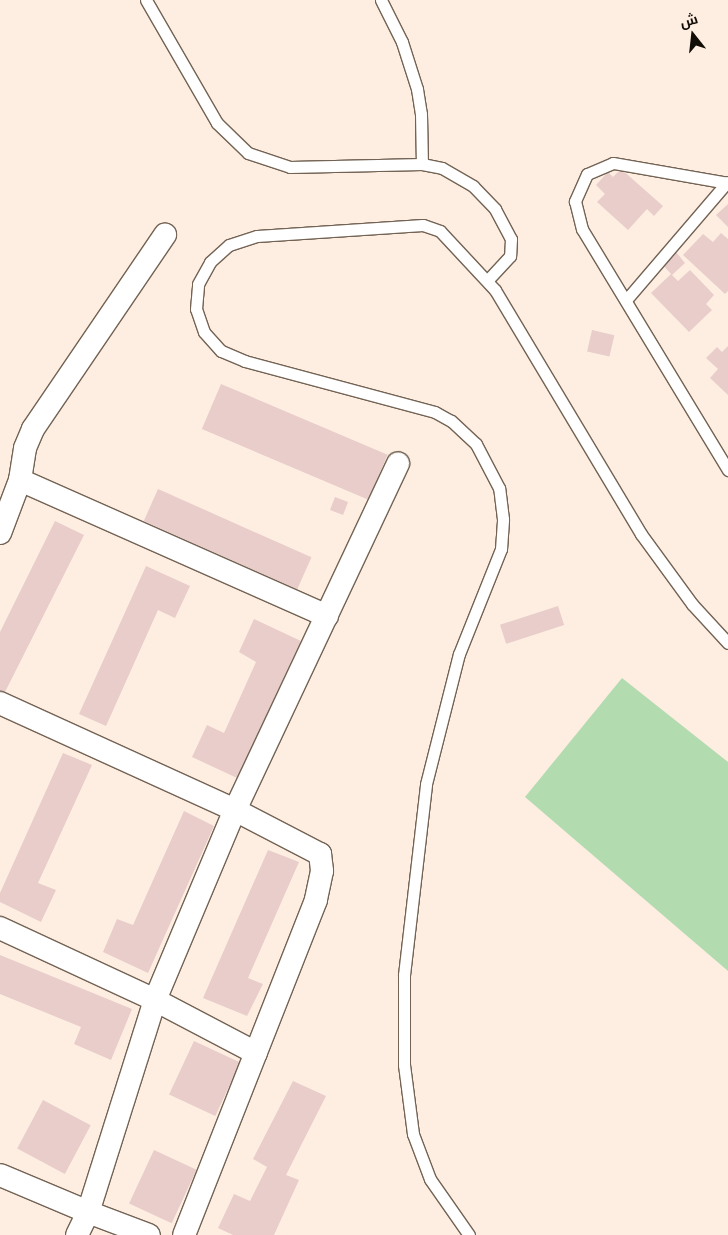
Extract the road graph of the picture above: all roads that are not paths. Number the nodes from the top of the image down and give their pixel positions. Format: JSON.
{"nodes":[{"id":1,"x":146,"y":0,"type":"edge"},
{"id":2,"x":381,"y":0,"type":"edge"},
{"id":3,"x":422,"y":164,"type":"junction"},
{"id":4,"x":728,"y":183,"type":"edge"},
{"id":5,"x":164,"y":236,"type":"dead end"},
{"id":6,"x":488,"y":280,"type":"junction"},
{"id":7,"x":626,"y":300,"type":"junction"},
{"id":8,"x":398,"y":463,"type":"dead end"},
{"id":9,"x":728,"y":470,"type":"edge"},
{"id":10,"x":20,"y":480,"type":"junction"},
{"id":11,"x":0,"y":533,"type":"edge"},
{"id":12,"x":327,"y":616,"type":"junction"},
{"id":13,"x":728,"y":643,"type":"edge"},
{"id":14,"x":0,"y":703,"type":"edge"},
{"id":15,"x":235,"y":810,"type":"junction"},
{"id":16,"x":0,"y":928,"type":"edge"},
{"id":17,"x":155,"y":1000,"type":"junction"},
{"id":18,"x":256,"y":1053,"type":"junction"},
{"id":19,"x":0,"y":1175,"type":"edge"},
{"id":20,"x":88,"y":1212,"type":"junction"},
{"id":21,"x":77,"y":1235,"type":"edge"},
{"id":22,"x":149,"y":1235,"type":"edge"},
{"id":23,"x":184,"y":1235,"type":"edge"},
{"id":24,"x":469,"y":1235,"type":"edge"}],
"edges":[{"from":1,"to":3,"type":"lane"},
{"from":2,"to":3,"type":"lane"},
{"from":3,"to":6,"type":"lane"},
{"from":4,"to":7,"type":"lane"},
{"from":4,"to":7,"type":"lane"},
{"from":5,"to":10,"type":"street"},
{"from":6,"to":13,"type":"lane"},
{"from":6,"to":24,"type":"lane"},
{"from":7,"to":9,"type":"lane"},
{"from":8,"to":12,"type":"street"},
{"from":10,"to":11,"type":"street"},
{"from":10,"to":12,"type":"street"},
{"from":12,"to":15,"type":"street"},
{"from":14,"to":15,"type":"street"},
{"from":15,"to":17,"type":"street"},
{"from":15,"to":18,"type":"street"},
{"from":16,"to":17,"type":"street"},
{"from":17,"to":18,"type":"street"},
{"from":17,"to":20,"type":"street"},
{"from":18,"to":23,"type":"street"},
{"from":19,"to":20,"type":"street"},
{"from":20,"to":21,"type":"street"},
{"from":20,"to":22,"type":"street"}]}
